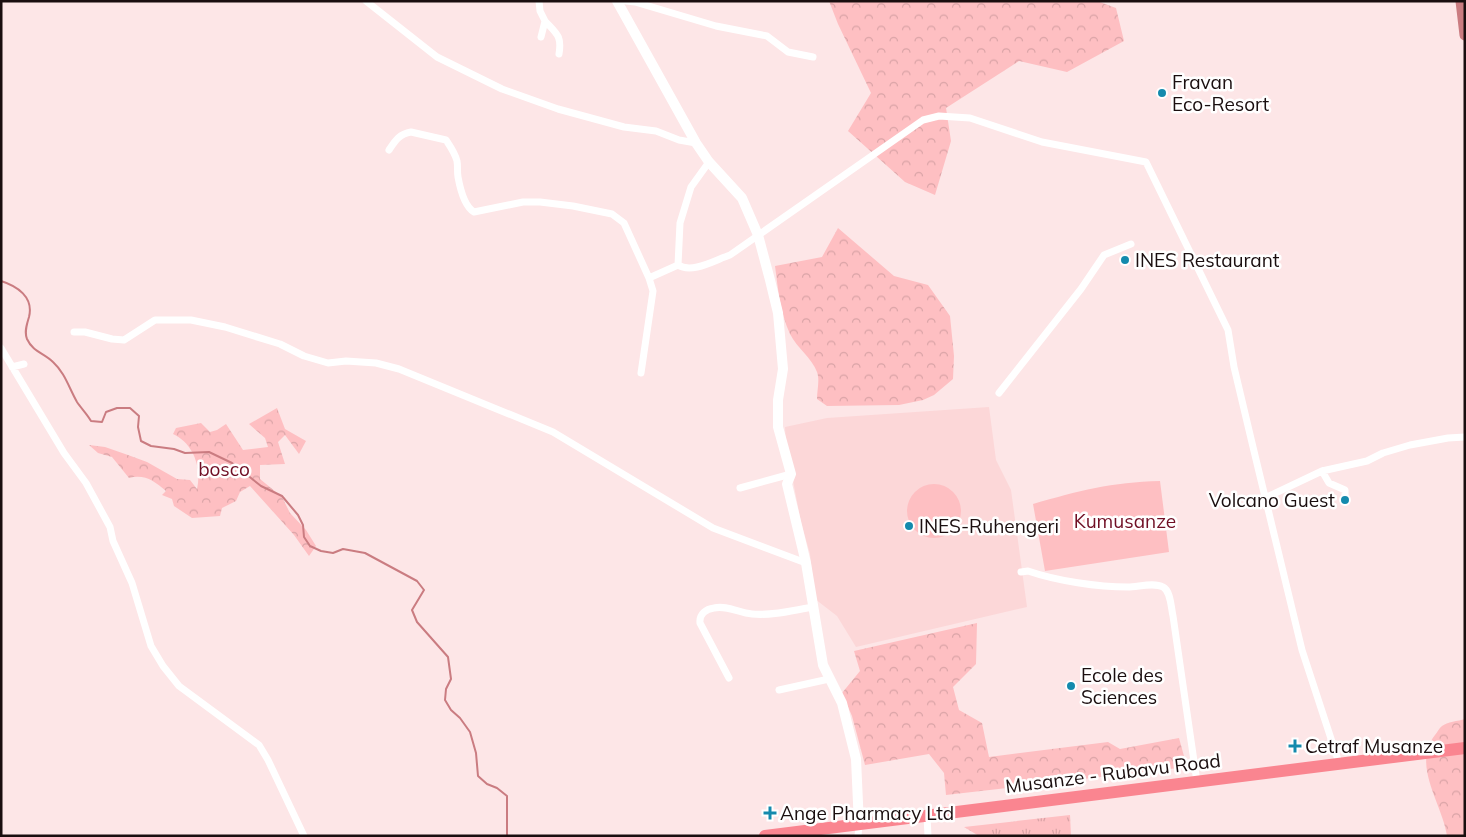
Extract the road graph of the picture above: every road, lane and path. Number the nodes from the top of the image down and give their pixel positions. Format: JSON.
{"nodes":[{"id":1,"x":366,"y":1,"type":"edge"},
{"id":2,"x":539,"y":1,"type":"edge"},
{"id":3,"x":617,"y":1,"type":"edge"},
{"id":4,"x":626,"y":1,"type":"edge"},
{"id":5,"x":545,"y":21,"type":"junction"},
{"id":6,"x":541,"y":38,"type":"dead end"},
{"id":7,"x":559,"y":54,"type":"dead end"},
{"id":8,"x":813,"y":57,"type":"dead end"},
{"id":9,"x":696,"y":143,"type":"junction"},
{"id":10,"x":388,"y":150,"type":"dead end"},
{"id":11,"x":709,"y":162,"type":"junction"},
{"id":12,"x":758,"y":235,"type":"junction"},
{"id":13,"x":1131,"y":244,"type":"dead end"},
{"id":14,"x":678,"y":265,"type":"junction"},
{"id":15,"x":649,"y":278,"type":"junction"},
{"id":16,"x":74,"y":332,"type":"dead end"},
{"id":17,"x":1,"y":348,"type":"edge"},
{"id":18,"x":24,"y":364,"type":"dead end"},
{"id":19,"x":12,"y":367,"type":"junction"},
{"id":20,"x":641,"y":373,"type":"dead end"},
{"id":21,"x":999,"y":393,"type":"dead end"},
{"id":22,"x":1465,"y":437,"type":"edge"},
{"id":23,"x":1322,"y":471,"type":"junction"},
{"id":24,"x":791,"y":474,"type":"junction"},
{"id":25,"x":740,"y":488,"type":"dead end"},
{"id":26,"x":1265,"y":498,"type":"junction"},
{"id":27,"x":1345,"y":502,"type":"dead end"},
{"id":28,"x":806,"y":563,"type":"junction"},
{"id":29,"x":1021,"y":572,"type":"dead end"},
{"id":30,"x":814,"y":607,"type":"junction"},
{"id":31,"x":729,"y":678,"type":"dead end"},
{"id":32,"x":829,"y":679,"type":"junction"},
{"id":33,"x":779,"y":690,"type":"dead end"},
{"id":34,"x":1465,"y":748,"type":"edge"},
{"id":35,"x":1339,"y":763,"type":"junction"},
{"id":36,"x":1197,"y":782,"type":"junction"},
{"id":37,"x":927,"y":816,"type":"junction"},
{"id":38,"x":858,"y":830,"type":"edge"},
{"id":39,"x":304,"y":836,"type":"edge"},
{"id":40,"x":765,"y":836,"type":"edge"},
{"id":41,"x":928,"y":836,"type":"edge"}],
"edges":[{"from":1,"to":9,"type":"street"},
{"from":2,"to":5,"type":"street"},
{"from":3,"to":9,"type":"main road"},
{"from":4,"to":8,"type":"street"},
{"from":5,"to":6,"type":"street"},
{"from":5,"to":7,"type":"street"},
{"from":9,"to":11,"type":"main road"},
{"from":10,"to":15,"type":"street"},
{"from":11,"to":12,"type":"main road"},
{"from":11,"to":14,"type":"street"},
{"from":12,"to":14,"type":"street"},
{"from":12,"to":24,"type":"main road"},
{"from":12,"to":26,"type":"street"},
{"from":13,"to":21,"type":"street"},
{"from":14,"to":15,"type":"street"},
{"from":15,"to":20,"type":"street"},
{"from":16,"to":28,"type":"street"},
{"from":17,"to":19,"type":"street"},
{"from":18,"to":19,"type":"street"},
{"from":19,"to":39,"type":"street"},
{"from":22,"to":23,"type":"street"},
{"from":23,"to":26,"type":"street"},
{"from":23,"to":27,"type":"street"},
{"from":24,"to":25,"type":"street"},
{"from":24,"to":28,"type":"main road"},
{"from":26,"to":35,"type":"street"},
{"from":28,"to":30,"type":"main road"},
{"from":29,"to":36,"type":"street"},
{"from":30,"to":31,"type":"street"},
{"from":30,"to":32,"type":"main road"},
{"from":32,"to":33,"type":"street"},
{"from":32,"to":38,"type":"main road"},
{"from":34,"to":35,"type":"highway","name":"Musanze - Rubavu Road"},
{"from":35,"to":36,"type":"highway","name":"Musanze - Rubavu Road"},
{"from":36,"to":37,"type":"highway","name":"Musanze - Rubavu Road"},
{"from":37,"to":38,"type":"highway","name":"Musanze - Rubavu Road"},
{"from":37,"to":41,"type":"street"},
{"from":38,"to":40,"type":"highway","name":"Musanze - Rubavu Road"}]}
